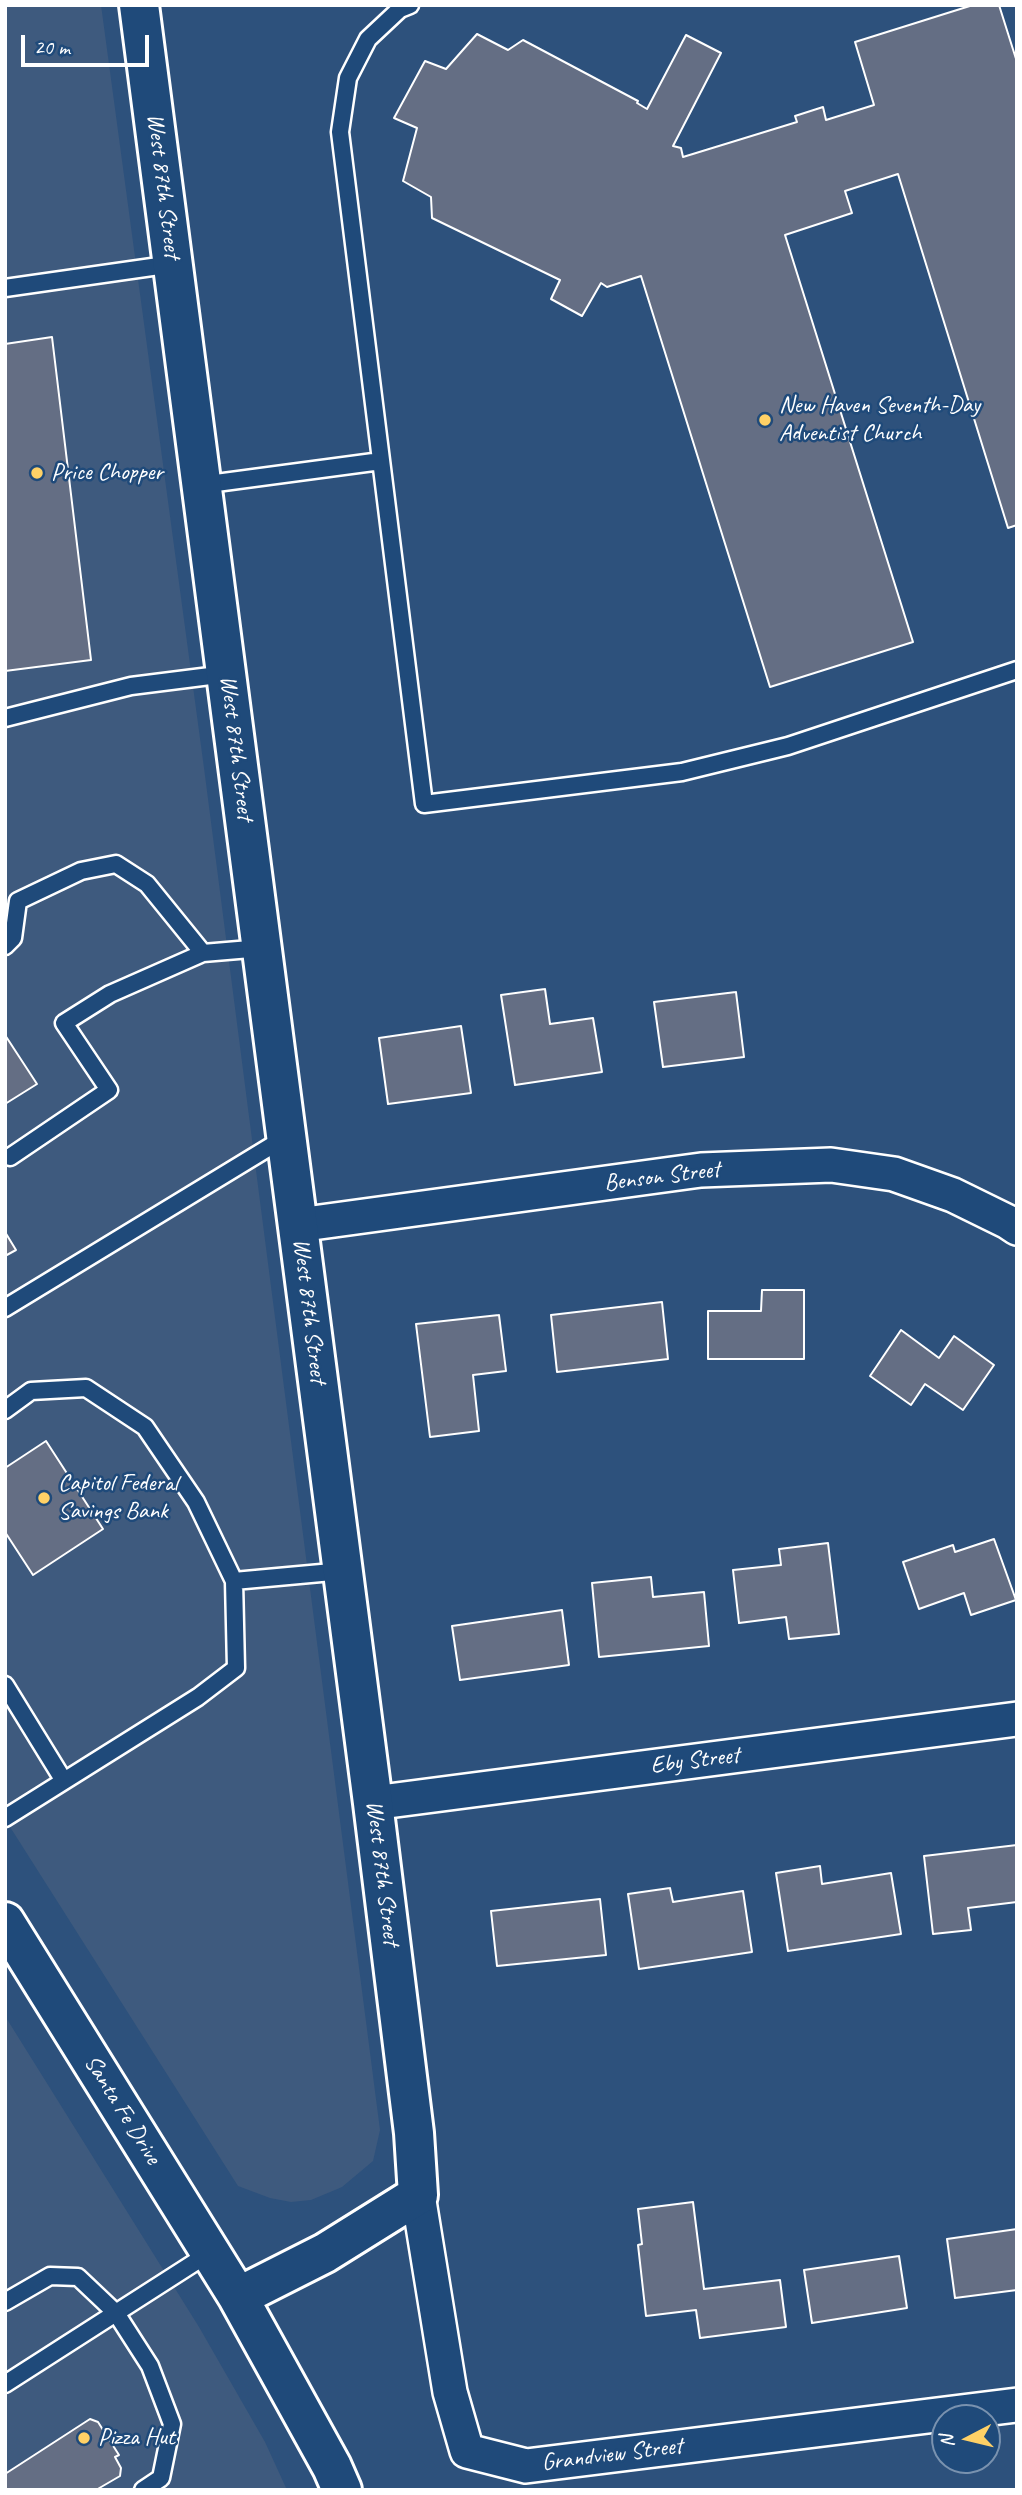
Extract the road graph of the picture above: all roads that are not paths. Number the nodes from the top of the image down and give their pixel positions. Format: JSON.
{"nodes":[{"id":1,"x":139,"y":5,"type":"edge"},
{"id":2,"x":410,"y":5,"type":"edge"},
{"id":3,"x":173,"y":264,"type":"junction"},
{"id":4,"x":5,"y":288,"type":"edge"},
{"id":5,"x":381,"y":461,"type":"junction"},
{"id":6,"x":201,"y":485,"type":"junction"},
{"id":7,"x":1017,"y":670,"type":"edge"},
{"id":8,"x":226,"y":674,"type":"junction"},
{"id":9,"x":5,"y":718,"type":"edge"},
{"id":10,"x":12,"y":896,"type":"edge"},
{"id":11,"x":5,"y":946,"type":"edge"},
{"id":12,"x":262,"y":948,"type":"junction"},
{"id":13,"x":203,"y":953,"type":"junction"},
{"id":14,"x":286,"y":1137,"type":"junction"},
{"id":15,"x":10,"y":1157,"type":"dead end"},
{"id":16,"x":298,"y":1225,"type":"junction"},
{"id":17,"x":1017,"y":1228,"type":"edge"},
{"id":18,"x":5,"y":1308,"type":"edge"},
{"id":19,"x":5,"y":1410,"type":"edge"},
{"id":20,"x":343,"y":1571,"type":"junction"},
{"id":21,"x":234,"y":1581,"type":"junction"},
{"id":22,"x":5,"y":1685,"type":"edge"},
{"id":23,"x":1017,"y":1719,"type":"edge"},
{"id":24,"x":64,"y":1781,"type":"junction"},
{"id":25,"x":373,"y":1803,"type":"junction"},
{"id":26,"x":5,"y":1818,"type":"edge"},
{"id":27,"x":5,"y":1922,"type":"edge"},
{"id":28,"x":418,"y":2195,"type":"junction"},
{"id":29,"x":211,"y":2252,"type":"junction"},
{"id":30,"x":238,"y":2297,"type":"junction"},
{"id":31,"x":5,"y":2302,"type":"edge"},
{"id":32,"x":116,"y":2313,"type":"junction"},
{"id":33,"x":5,"y":2384,"type":"edge"},
{"id":34,"x":1017,"y":2405,"type":"edge"},
{"id":35,"x":142,"y":2490,"type":"edge"},
{"id":36,"x":342,"y":2490,"type":"edge"}],
"edges":[{"from":1,"to":3,"type":"street","name":"West 87th Street"},
{"from":2,"to":5,"type":"lane"},
{"from":3,"to":4,"type":"lane"},
{"from":3,"to":6,"type":"street","name":"West 87th Street"},
{"from":5,"to":6,"type":"lane"},
{"from":5,"to":7,"type":"lane"},
{"from":6,"to":8,"type":"street","name":"West 87th Street"},
{"from":8,"to":9,"type":"lane"},
{"from":8,"to":12,"type":"street","name":"West 87th Street"},
{"from":10,"to":11,"type":"lane"},
{"from":10,"to":13,"type":"lane"},
{"from":12,"to":13,"type":"lane"},
{"from":12,"to":14,"type":"street","name":"West 87th Street"},
{"from":13,"to":15,"type":"lane"},
{"from":14,"to":16,"type":"street","name":"West 87th Street"},
{"from":14,"to":18,"type":"lane"},
{"from":16,"to":17,"type":"street","name":"Benson Street"},
{"from":16,"to":20,"type":"street","name":"West 87th Street"},
{"from":19,"to":21,"type":"lane"},
{"from":20,"to":21,"type":"lane"},
{"from":20,"to":25,"type":"street","name":"West 87th Street"},
{"from":21,"to":24,"type":"lane"},
{"from":22,"to":24,"type":"lane"},
{"from":23,"to":25,"type":"street","name":"Eby Street"},
{"from":24,"to":26,"type":"lane"},
{"from":25,"to":28,"type":"street","name":"West 87th Street"},
{"from":27,"to":29,"type":"street","name":"Santa Fe Drive"},
{"from":28,"to":30,"type":"street"},
{"from":28,"to":34,"type":"street","name":"Grandview Street"},
{"from":29,"to":30,"type":"street","name":"Santa Fe Drive"},
{"from":29,"to":32,"type":"lane"},
{"from":30,"to":36,"type":"street"},
{"from":31,"to":32,"type":"lane"},
{"from":32,"to":33,"type":"lane"},
{"from":32,"to":35,"type":"lane"}]}
